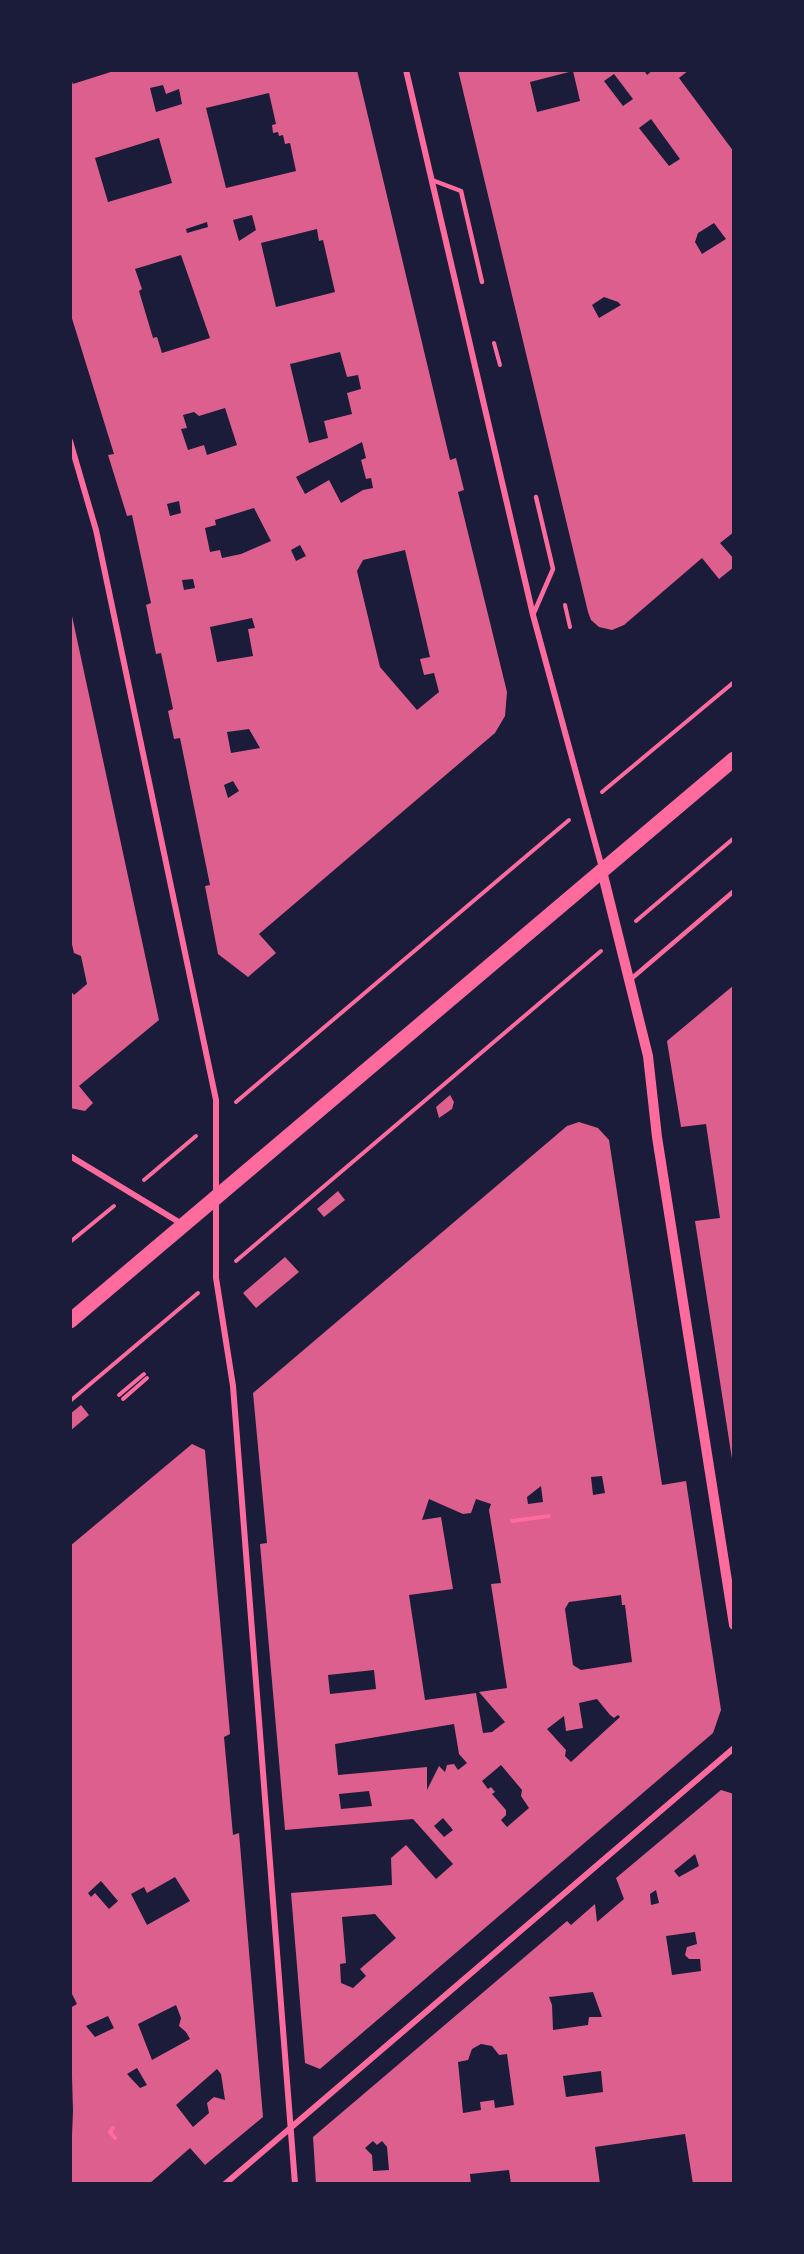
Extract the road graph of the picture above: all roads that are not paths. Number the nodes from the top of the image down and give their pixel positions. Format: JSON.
{"nodes":[{"id":1,"x":406,"y":70,"type":"edge"},
{"id":2,"x":432,"y":180,"type":"junction"},
{"id":3,"x":482,"y":282,"type":"dead end"},
{"id":4,"x":70,"y":441,"type":"edge"},
{"id":5,"x":536,"y":497,"type":"dead end"},
{"id":6,"x":533,"y":615,"type":"junction"},
{"id":7,"x":734,"y":759,"type":"edge"},
{"id":8,"x":602,"y":871,"type":"junction"},
{"id":9,"x":734,"y":891,"type":"edge"},
{"id":10,"x":631,"y":979,"type":"junction"},
{"id":11,"x":70,"y":1156,"type":"edge"},
{"id":12,"x":216,"y":1198,"type":"junction"},
{"id":13,"x":184,"y":1225,"type":"junction"},
{"id":14,"x":70,"y":1321,"type":"edge"},
{"id":15,"x":734,"y":1625,"type":"edge"},
{"id":16,"x":734,"y":1748,"type":"edge"},
{"id":17,"x":291,"y":2129,"type":"junction"},
{"id":18,"x":225,"y":2184,"type":"edge"},
{"id":19,"x":295,"y":2184,"type":"edge"}],
"edges":[{"from":1,"to":2,"type":"street"},
{"from":2,"to":3,"type":"lane"},
{"from":2,"to":6,"type":"street"},
{"from":4,"to":12,"type":"street"},
{"from":5,"to":6,"type":"lane"},
{"from":6,"to":8,"type":"street"},
{"from":7,"to":8,"type":"main road"},
{"from":8,"to":10,"type":"street"},
{"from":8,"to":12,"type":"main road"},
{"from":9,"to":10,"type":"lane"},
{"from":10,"to":15,"type":"street"},
{"from":11,"to":13,"type":"street"},
{"from":12,"to":13,"type":"main road"},
{"from":12,"to":17,"type":"street"},
{"from":13,"to":14,"type":"main road"},
{"from":16,"to":17,"type":"street"},
{"from":17,"to":18,"type":"street"},
{"from":17,"to":19,"type":"street"}]}
